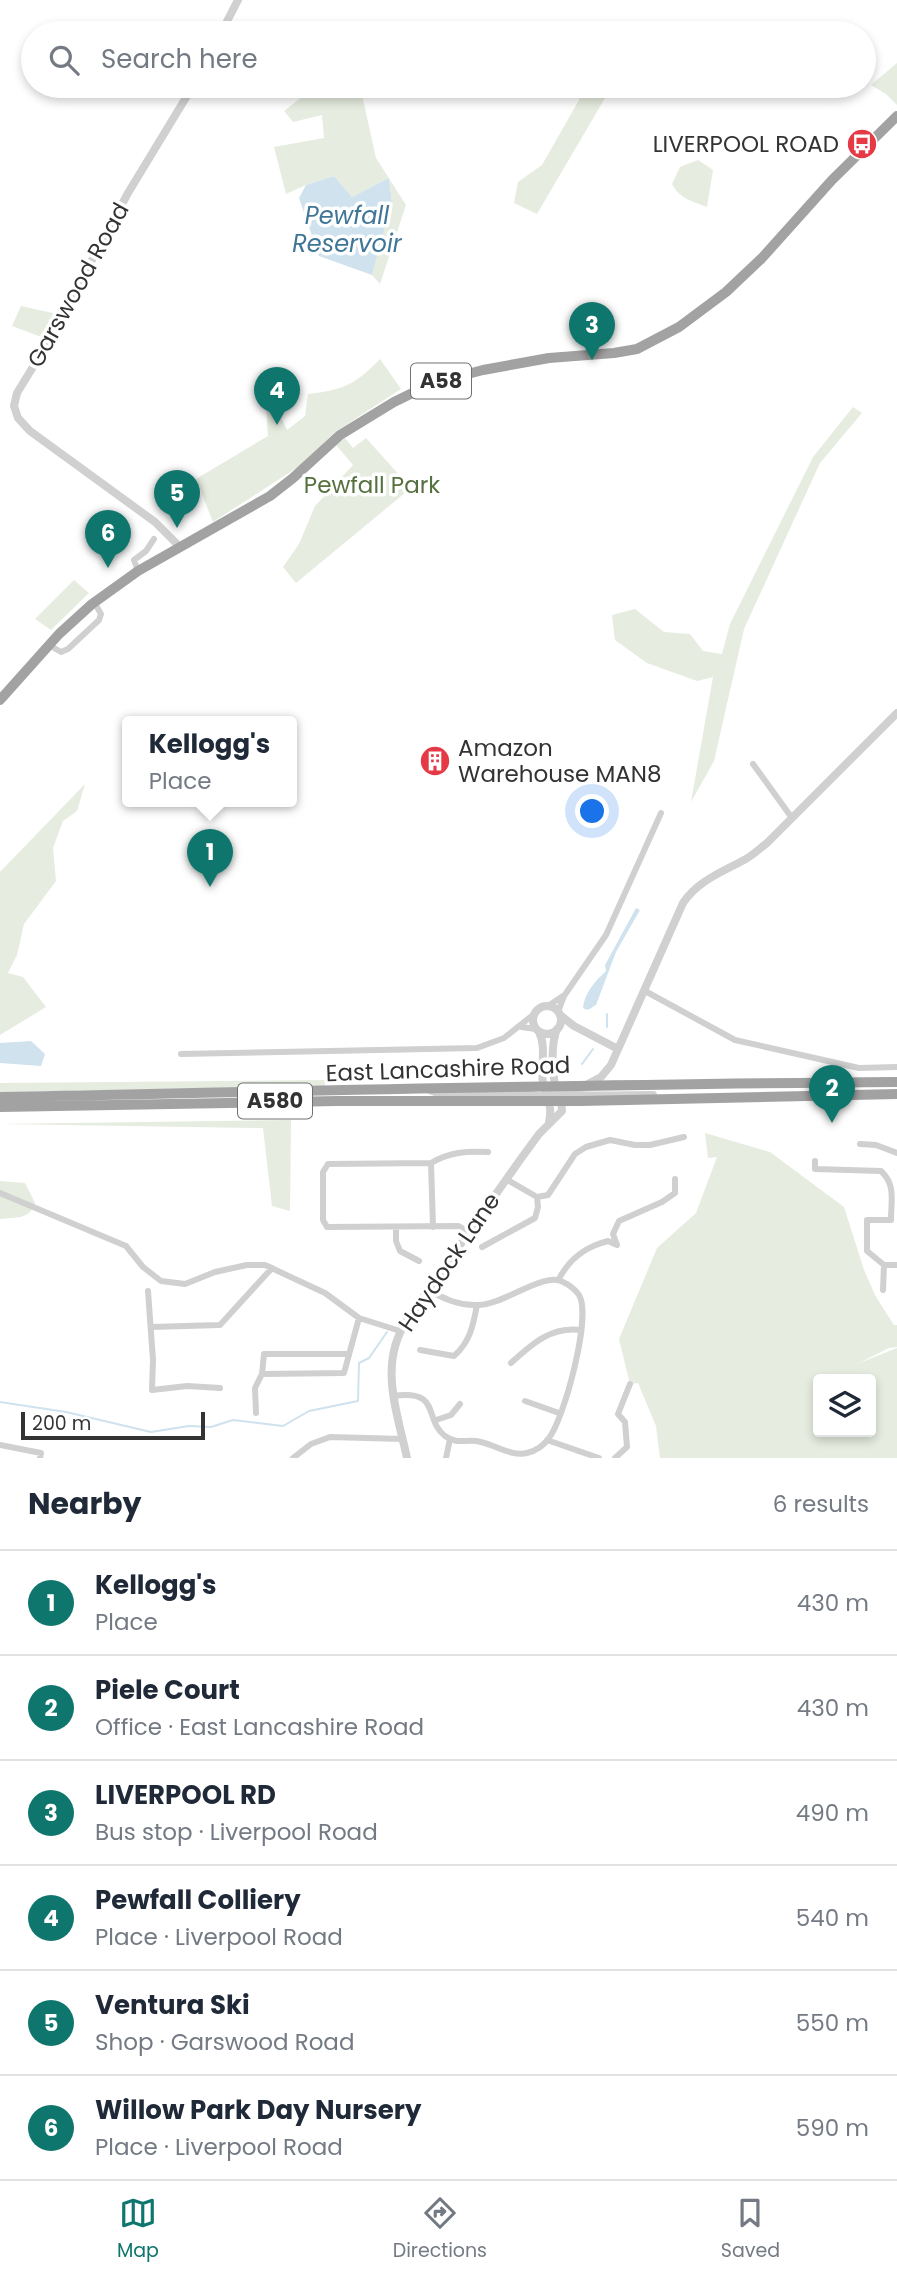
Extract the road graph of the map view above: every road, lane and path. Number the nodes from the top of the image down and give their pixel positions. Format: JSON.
{"nodes":[{"id":1,"x":238,"y":0,"type":"edge"},
{"id":2,"x":227,"y":21,"type":"edge"},
{"id":3,"x":186,"y":98,"type":"edge"},
{"id":4,"x":897,"y":116,"type":"edge"},
{"id":5,"x":150,"y":540,"type":"dead end"},
{"id":6,"x":179,"y":546,"type":"junction"},
{"id":7,"x":138,"y":571,"type":"junction"},
{"id":8,"x":94,"y":602,"type":"junction"},
{"id":9,"x":48,"y":645,"type":"junction"},
{"id":10,"x":0,"y":700,"type":"edge"},
{"id":11,"x":897,"y":713,"type":"edge"},
{"id":12,"x":753,"y":764,"type":"dead end"},
{"id":13,"x":661,"y":813,"type":"dead end"},
{"id":14,"x":792,"y":818,"type":"junction"},
{"id":15,"x":645,"y":991,"type":"junction"},
{"id":16,"x":564,"y":996,"type":"junction"},
{"id":17,"x":548,"y":1006,"type":"junction"},
{"id":18,"x":559,"y":1014,"type":"junction"},
{"id":19,"x":533,"y":1015,"type":"junction"},
{"id":20,"x":574,"y":1026,"type":"junction"},
{"id":21,"x":521,"y":1027,"type":"junction"},
{"id":22,"x":558,"y":1028,"type":"junction"},
{"id":23,"x":537,"y":1031,"type":"junction"},
{"id":24,"x":618,"y":1049,"type":"junction"},
{"id":25,"x":181,"y":1054,"type":"dead end"},
{"id":26,"x":611,"y":1065,"type":"junction"},
{"id":27,"x":897,"y":1067,"type":"edge"},
{"id":28,"x":897,"y":1082,"type":"edge"},
{"id":29,"x":588,"y":1084,"type":"junction"},
{"id":30,"x":543,"y":1085,"type":"junction"},
{"id":31,"x":620,"y":1085,"type":"junction"},
{"id":32,"x":427,"y":1089,"type":"junction"},
{"id":33,"x":559,"y":1093,"type":"junction"},
{"id":34,"x":897,"y":1094,"type":"edge"},
{"id":35,"x":0,"y":1097,"type":"edge"},
{"id":36,"x":549,"y":1099,"type":"junction"},
{"id":37,"x":0,"y":1107,"type":"edge"},
{"id":38,"x":550,"y":1122,"type":"junction"},
{"id":39,"x":671,"y":1129,"type":"dead end"},
{"id":40,"x":684,"y":1137,"type":"dead end"},
{"id":41,"x":675,"y":1139,"type":"junction"},
{"id":42,"x":860,"y":1144,"type":"dead end"},
{"id":43,"x":488,"y":1152,"type":"dead end"},
{"id":44,"x":897,"y":1153,"type":"edge"},
{"id":45,"x":814,"y":1161,"type":"dead end"},
{"id":46,"x":431,"y":1163,"type":"junction"},
{"id":47,"x":506,"y":1179,"type":"junction"},
{"id":48,"x":675,"y":1179,"type":"dead end"},
{"id":49,"x":0,"y":1193,"type":"edge"},
{"id":50,"x":537,"y":1197,"type":"junction"},
{"id":51,"x":396,"y":1227,"type":"junction"},
{"id":52,"x":433,"y":1227,"type":"junction"},
{"id":53,"x":469,"y":1232,"type":"junction"},
{"id":54,"x":482,"y":1247,"type":"dead end"},
{"id":55,"x":419,"y":1261,"type":"dead end"},
{"id":56,"x":884,"y":1265,"type":"junction"},
{"id":57,"x":897,"y":1265,"type":"edge"},
{"id":58,"x":272,"y":1268,"type":"junction"},
{"id":59,"x":559,"y":1279,"type":"junction"},
{"id":60,"x":428,"y":1290,"type":"junction"},
{"id":61,"x":883,"y":1290,"type":"dead end"},
{"id":62,"x":148,"y":1291,"type":"dead end"},
{"id":63,"x":477,"y":1305,"type":"junction"},
{"id":64,"x":359,"y":1318,"type":"junction"},
{"id":65,"x":150,"y":1327,"type":"junction"},
{"id":66,"x":581,"y":1330,"type":"junction"},
{"id":67,"x":400,"y":1331,"type":"junction"},
{"id":68,"x":420,"y":1350,"type":"dead end"},
{"id":69,"x":349,"y":1354,"type":"junction"},
{"id":70,"x":511,"y":1363,"type":"dead end"},
{"id":71,"x":262,"y":1374,"type":"junction"},
{"id":72,"x":630,"y":1384,"type":"dead end"},
{"id":73,"x":220,"y":1388,"type":"dead end"},
{"id":74,"x":393,"y":1396,"type":"junction"},
{"id":75,"x":525,"y":1401,"type":"dead end"},
{"id":76,"x":463,"y":1403,"type":"dead end"},
{"id":77,"x":256,"y":1413,"type":"dead end"},
{"id":78,"x":559,"y":1413,"type":"junction"},
{"id":79,"x":436,"y":1420,"type":"junction"},
{"id":80,"x":402,"y":1439,"type":"junction"},
{"id":81,"x":450,"y":1439,"type":"junction"},
{"id":82,"x":547,"y":1440,"type":"junction"},
{"id":83,"x":0,"y":1445,"type":"edge"},
{"id":84,"x":513,"y":1455,"type":"edge"},
{"id":85,"x":40,"y":1458,"type":"edge"},
{"id":86,"x":293,"y":1458,"type":"edge"},
{"id":87,"x":407,"y":1458,"type":"edge"},
{"id":88,"x":446,"y":1458,"type":"edge"},
{"id":89,"x":599,"y":1458,"type":"edge"},
{"id":90,"x":615,"y":1458,"type":"edge"}],
"edges":[{"from":1,"to":2,"type":"street"},
{"from":3,"to":6,"type":"street","name":"Garswood Road"},
{"from":4,"to":6,"type":"highway","number":"A58"},
{"from":5,"to":7,"type":"street"},
{"from":6,"to":7,"type":"highway","number":"A58"},
{"from":7,"to":8,"type":"highway","number":"A58"},
{"from":8,"to":9,"type":"highway","number":"A58"},
{"from":8,"to":9,"type":"street"},
{"from":9,"to":10,"type":"highway","number":"A58"},
{"from":11,"to":14,"type":"street"},
{"from":12,"to":14,"type":"street"},
{"from":13,"to":16,"type":"street"},
{"from":14,"to":15,"type":"street"},
{"from":15,"to":24,"type":"street"},
{"from":15,"to":27,"type":"street"},
{"from":16,"to":17,"type":"street"},
{"from":16,"to":18,"type":"street"},
{"from":17,"to":18,"type":"street"},
{"from":17,"to":19,"type":"street"},
{"from":18,"to":20,"type":"street"},
{"from":18,"to":22,"type":"street"},
{"from":19,"to":21,"type":"street"},
{"from":19,"to":23,"type":"street"},
{"from":20,"to":22,"type":"street"},
{"from":20,"to":24,"type":"street"},
{"from":21,"to":23,"type":"street"},
{"from":21,"to":25,"type":"street"},
{"from":22,"to":23,"type":"street"},
{"from":22,"to":33,"type":"street"},
{"from":23,"to":30,"type":"street"},
{"from":24,"to":26,"type":"street"},
{"from":26,"to":29,"type":"street"},
{"from":26,"to":31,"type":"street"},
{"from":28,"to":31,"type":"highway","name":"East Lancashire Road","number":"A580"},
{"from":29,"to":31,"type":"highway","name":"East Lancashire Road","number":"A580"},
{"from":29,"to":33,"type":"highway","name":"East Lancashire Road","number":"A580"},
{"from":30,"to":32,"type":"highway","name":"East Lancashire Road","number":"A580"},
{"from":30,"to":33,"type":"highway","name":"East Lancashire Road","number":"A580"},
{"from":30,"to":36,"type":"street"},
{"from":32,"to":35,"type":"highway","name":"East Lancashire Road","number":"A580"},
{"from":32,"to":36,"type":"street"},
{"from":33,"to":34,"type":"highway","name":"East Lancashire Road","number":"A580"},
{"from":33,"to":36,"type":"highway","name":"East Lancashire Road","number":"A580"},
{"from":33,"to":38,"type":"street","name":"Haydock Lane"},
{"from":36,"to":37,"type":"highway","name":"East Lancashire Road","number":"A580"},
{"from":36,"to":38,"type":"street"},
{"from":38,"to":47,"type":"street","name":"Haydock Lane"},
{"from":39,"to":41,"type":"street"},
{"from":40,"to":41,"type":"street"},
{"from":41,"to":50,"type":"street"},
{"from":42,"to":44,"type":"street"},
{"from":43,"to":46,"type":"street"},
{"from":45,"to":56,"type":"street"},
{"from":46,"to":51,"type":"street"},
{"from":46,"to":52,"type":"street"},
{"from":47,"to":50,"type":"street"},
{"from":47,"to":53,"type":"street","name":"Haydock Lane"},
{"from":48,"to":59,"type":"street"},
{"from":49,"to":58,"type":"street"},
{"from":50,"to":54,"type":"street"},
{"from":51,"to":52,"type":"street"},
{"from":51,"to":55,"type":"street"},
{"from":52,"to":53,"type":"street"},
{"from":53,"to":60,"type":"street","name":"Haydock Lane"},
{"from":56,"to":57,"type":"street"},
{"from":56,"to":61,"type":"street"},
{"from":58,"to":64,"type":"street"},
{"from":58,"to":65,"type":"street"},
{"from":59,"to":63,"type":"street"},
{"from":59,"to":66,"type":"street"},
{"from":60,"to":63,"type":"street"},
{"from":60,"to":67,"type":"street","name":"Haydock Lane"},
{"from":62,"to":65,"type":"street"},
{"from":63,"to":68,"type":"street"},
{"from":64,"to":67,"type":"street"},
{"from":64,"to":69,"type":"street"},
{"from":65,"to":73,"type":"street"},
{"from":66,"to":70,"type":"street"},
{"from":66,"to":78,"type":"street"},
{"from":67,"to":74,"type":"street","name":"Haydock Lane"},
{"from":69,"to":71,"type":"street"},
{"from":69,"to":71,"type":"street"},
{"from":71,"to":77,"type":"street"},
{"from":72,"to":90,"type":"street"},
{"from":74,"to":79,"type":"street"},
{"from":74,"to":80,"type":"street","name":"Haydock Lane"},
{"from":75,"to":78,"type":"street"},
{"from":76,"to":79,"type":"street"},
{"from":78,"to":82,"type":"street"},
{"from":79,"to":81,"type":"street"},
{"from":80,"to":86,"type":"street"},
{"from":80,"to":87,"type":"street","name":"Haydock Lane"},
{"from":81,"to":84,"type":"street"},
{"from":81,"to":88,"type":"street"},
{"from":82,"to":84,"type":"street"},
{"from":82,"to":89,"type":"street"},
{"from":83,"to":85,"type":"street"}]}
